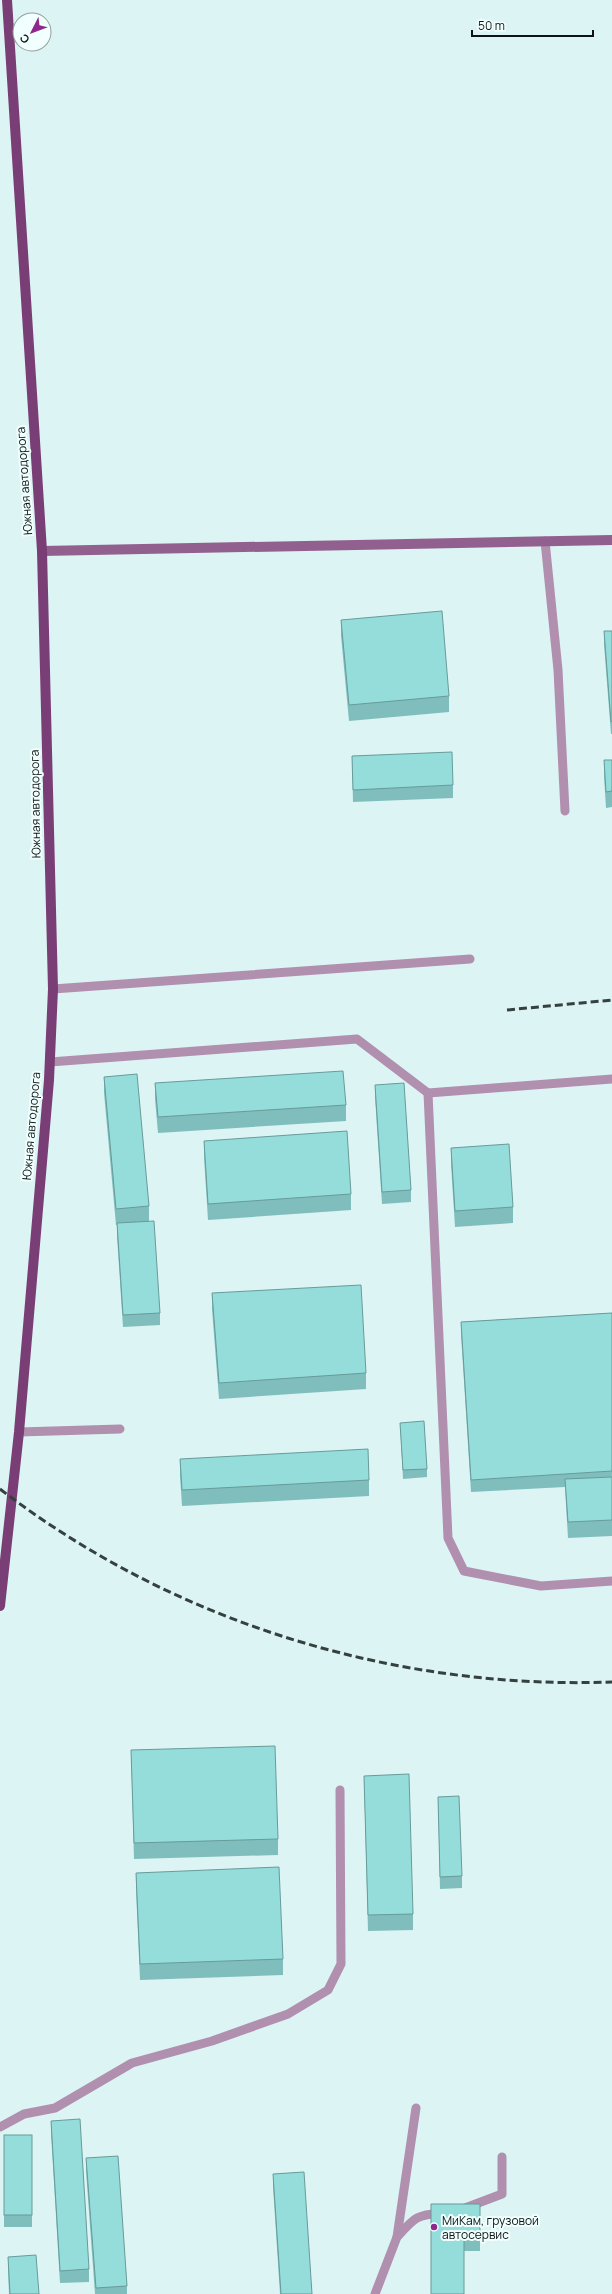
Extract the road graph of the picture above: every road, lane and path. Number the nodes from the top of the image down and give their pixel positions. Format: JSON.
{"nodes":[{"id":1,"x":7,"y":0,"type":"edge"},
{"id":2,"x":612,"y":540,"type":"edge"},
{"id":3,"x":545,"y":541,"type":"junction"},
{"id":4,"x":42,"y":551,"type":"junction"},
{"id":5,"x":565,"y":811,"type":"dead end"},
{"id":6,"x":470,"y":959,"type":"dead end"},
{"id":7,"x":53,"y":989,"type":"junction"},
{"id":8,"x":50,"y":1062,"type":"junction"},
{"id":9,"x":612,"y":1079,"type":"edge"},
{"id":10,"x":428,"y":1093,"type":"junction"},
{"id":11,"x":120,"y":1429,"type":"dead end"},
{"id":12,"x":19,"y":1432,"type":"junction"},
{"id":13,"x":612,"y":1581,"type":"edge"},
{"id":14,"x":0,"y":1606,"type":"edge"},
{"id":15,"x":340,"y":1790,"type":"dead end"},
{"id":16,"x":416,"y":2108,"type":"dead end"},
{"id":17,"x":0,"y":2127,"type":"edge"},
{"id":18,"x":502,"y":2157,"type":"dead end"},
{"id":19,"x":397,"y":2237,"type":"junction"},
{"id":20,"x":375,"y":2294,"type":"edge"}],
"edges":[{"from":1,"to":4,"type":"main road","name":"Южная автодорога"},
{"from":2,"to":3,"type":"street"},
{"from":3,"to":4,"type":"street"},
{"from":3,"to":5,"type":"lane"},
{"from":4,"to":7,"type":"main road","name":"Южная автодорога"},
{"from":6,"to":7,"type":"lane"},
{"from":7,"to":8,"type":"main road","name":"Южная автодорога"},
{"from":8,"to":10,"type":"lane"},
{"from":8,"to":12,"type":"main road","name":"Южная автодорога"},
{"from":9,"to":10,"type":"lane"},
{"from":10,"to":13,"type":"lane"},
{"from":11,"to":12,"type":"lane"},
{"from":12,"to":14,"type":"main road","name":"Южная автодорога"},
{"from":15,"to":17,"type":"lane"},
{"from":16,"to":19,"type":"lane"},
{"from":18,"to":19,"type":"lane"},
{"from":19,"to":20,"type":"lane"}]}
